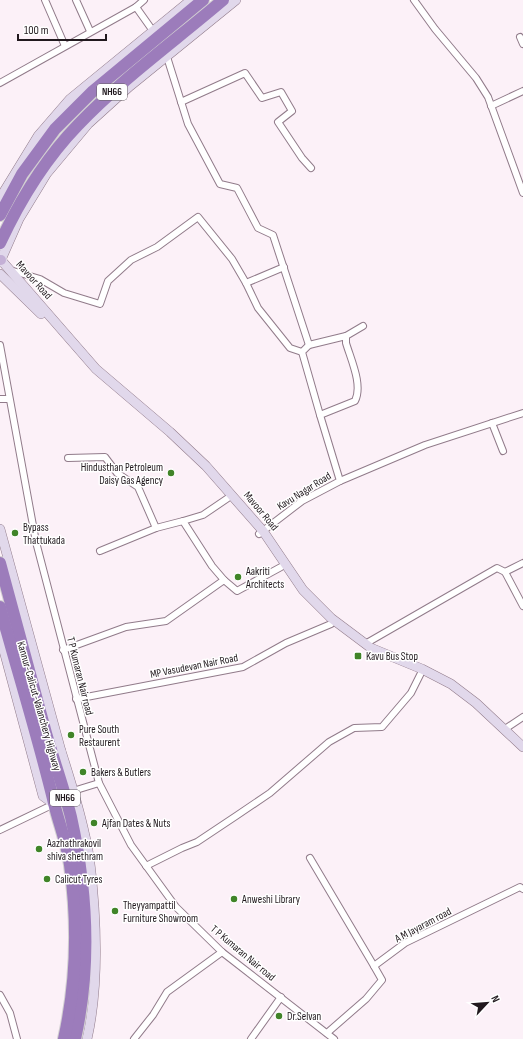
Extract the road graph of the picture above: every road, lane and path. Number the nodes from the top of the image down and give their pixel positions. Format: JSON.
{"nodes":[{"id":1,"x":45,"y":0,"type":"edge"},
{"id":2,"x":76,"y":0,"type":"edge"},
{"id":3,"x":144,"y":0,"type":"edge"},
{"id":4,"x":191,"y":0,"type":"edge"},
{"id":5,"x":203,"y":0,"type":"edge"},
{"id":6,"x":414,"y":0,"type":"edge"},
{"id":7,"x":228,"y":1,"type":"edge"},
{"id":8,"x":136,"y":7,"type":"junction"},
{"id":9,"x":153,"y":31,"type":"junction"},
{"id":10,"x":90,"y":32,"type":"junction"},
{"id":11,"x":520,"y":37,"type":"dead end"},
{"id":12,"x":523,"y":44,"type":"edge"},
{"id":13,"x":65,"y":46,"type":"junction"},
{"id":14,"x":167,"y":57,"type":"junction"},
{"id":15,"x":0,"y":83,"type":"edge"},
{"id":16,"x":523,"y":92,"type":"edge"},
{"id":17,"x":181,"y":102,"type":"junction"},
{"id":18,"x":491,"y":106,"type":"junction"},
{"id":19,"x":311,"y":168,"type":"dead end"},
{"id":20,"x":523,"y":193,"type":"edge"},
{"id":21,"x":10,"y":199,"type":"edge"},
{"id":22,"x":0,"y":215,"type":"edge"},
{"id":23,"x":0,"y":243,"type":"edge"},
{"id":24,"x":0,"y":261,"type":"edge"},
{"id":25,"x":284,"y":267,"type":"junction"},
{"id":26,"x":4,"y":272,"type":"edge"},
{"id":27,"x":246,"y":282,"type":"junction"},
{"id":28,"x":0,"y":283,"type":"edge"},
{"id":29,"x":11,"y":285,"type":"junction"},
{"id":30,"x":363,"y":326,"type":"dead end"},
{"id":31,"x":346,"y":336,"type":"junction"},
{"id":32,"x":0,"y":345,"type":"edge"},
{"id":33,"x":308,"y":345,"type":"junction"},
{"id":34,"x":302,"y":352,"type":"junction"},
{"id":35,"x":9,"y":398,"type":"junction"},
{"id":36,"x":0,"y":399,"type":"edge"},
{"id":37,"x":523,"y":413,"type":"edge"},
{"id":38,"x":320,"y":415,"type":"junction"},
{"id":39,"x":492,"y":423,"type":"junction"},
{"id":40,"x":503,"y":451,"type":"dead end"},
{"id":41,"x":68,"y":458,"type":"dead end"},
{"id":42,"x":340,"y":481,"type":"junction"},
{"id":43,"x":228,"y":498,"type":"junction"},
{"id":44,"x":183,"y":521,"type":"junction"},
{"id":45,"x":156,"y":528,"type":"junction"},
{"id":46,"x":0,"y":529,"type":"edge"},
{"id":47,"x":261,"y":532,"type":"junction"},
{"id":48,"x":100,"y":551,"type":"dead end"},
{"id":49,"x":0,"y":563,"type":"edge"},
{"id":50,"x":523,"y":563,"type":"edge"},
{"id":51,"x":281,"y":567,"type":"junction"},
{"id":52,"x":505,"y":572,"type":"junction"},
{"id":53,"x":224,"y":580,"type":"junction"},
{"id":54,"x":523,"y":606,"type":"edge"},
{"id":55,"x":0,"y":608,"type":"edge"},
{"id":56,"x":332,"y":622,"type":"junction"},
{"id":57,"x":0,"y":636,"type":"edge"},
{"id":58,"x":365,"y":644,"type":"junction"},
{"id":59,"x":63,"y":650,"type":"junction"},
{"id":60,"x":421,"y":673,"type":"junction"},
{"id":61,"x":76,"y":699,"type":"junction"},
{"id":62,"x":523,"y":717,"type":"edge"},
{"id":63,"x":505,"y":729,"type":"junction"},
{"id":64,"x":523,"y":747,"type":"edge"},
{"id":65,"x":61,"y":751,"type":"junction"},
{"id":66,"x":523,"y":753,"type":"edge"},
{"id":67,"x":56,"y":765,"type":"junction"},
{"id":68,"x":99,"y":783,"type":"junction"},
{"id":69,"x":73,"y":791,"type":"junction"},
{"id":70,"x":54,"y":804,"type":"junction"},
{"id":71,"x":0,"y":830,"type":"edge"},
{"id":72,"x":310,"y":858,"type":"dead end"},
{"id":73,"x":146,"y":866,"type":"junction"},
{"id":74,"x":523,"y":889,"type":"edge"},
{"id":75,"x":222,"y":952,"type":"junction"},
{"id":76,"x":374,"y":966,"type":"junction"},
{"id":77,"x":0,"y":995,"type":"edge"},
{"id":78,"x":281,"y":997,"type":"junction"},
{"id":79,"x":326,"y":1033,"type":"junction"},
{"id":80,"x":17,"y":1039,"type":"edge"},
{"id":81,"x":64,"y":1039,"type":"edge"},
{"id":82,"x":75,"y":1039,"type":"edge"},
{"id":83,"x":87,"y":1039,"type":"edge"},
{"id":84,"x":134,"y":1039,"type":"edge"},
{"id":85,"x":251,"y":1039,"type":"edge"},
{"id":86,"x":334,"y":1039,"type":"edge"}],
"edges":[{"from":1,"to":13,"type":"street"},
{"from":2,"to":10,"type":"street"},
{"from":3,"to":8,"type":"street"},
{"from":4,"to":9,"type":"main road"},
{"from":5,"to":21,"type":"highway","number":"NH66"},
{"from":6,"to":18,"type":"street"},
{"from":7,"to":14,"type":"main road"},
{"from":7,"to":21,"type":"highway","number":"NH66"},
{"from":8,"to":9,"type":"street"},
{"from":8,"to":10,"type":"street"},
{"from":9,"to":21,"type":"main road"},
{"from":10,"to":13,"type":"street"},
{"from":11,"to":12,"type":"street"},
{"from":13,"to":15,"type":"street"},
{"from":14,"to":17,"type":"street"},
{"from":14,"to":24,"type":"main road"},
{"from":16,"to":18,"type":"street"},
{"from":17,"to":19,"type":"street"},
{"from":17,"to":25,"type":"street"},
{"from":18,"to":20,"type":"street"},
{"from":21,"to":22,"type":"highway","number":"NH66"},
{"from":21,"to":23,"type":"highway","number":"NH66"},
{"from":24,"to":26,"type":"main road","name":"Mavoor Road"},
{"from":25,"to":27,"type":"street"},
{"from":25,"to":33,"type":"street"},
{"from":26,"to":27,"type":"street"},
{"from":26,"to":29,"type":"main road","name":"Mavoor Road"},
{"from":26,"to":47,"type":"main road","name":"Mavoor Road"},
{"from":27,"to":34,"type":"street"},
{"from":28,"to":29,"type":"main road"},
{"from":29,"to":43,"type":"main road","name":"Mavoor Road"},
{"from":30,"to":31,"type":"street"},
{"from":31,"to":33,"type":"street"},
{"from":31,"to":38,"type":"street"},
{"from":32,"to":35,"type":"street","name":"T P Kumaran Nair road"},
{"from":33,"to":34,"type":"street"},
{"from":34,"to":38,"type":"street","name":"Kavu Nagar Road"},
{"from":35,"to":36,"type":"street"},
{"from":35,"to":59,"type":"street","name":"T P Kumaran Nair road"},
{"from":37,"to":39,"type":"street"},
{"from":38,"to":42,"type":"street","name":"Kavu Nagar Road"},
{"from":39,"to":40,"type":"street"},
{"from":39,"to":42,"type":"street"},
{"from":41,"to":45,"type":"street"},
{"from":42,"to":47,"type":"street","name":"Kavu Nagar Road"},
{"from":43,"to":44,"type":"street"},
{"from":43,"to":47,"type":"main road","name":"Mavoor Road"},
{"from":44,"to":45,"type":"street"},
{"from":44,"to":53,"type":"street"},
{"from":45,"to":48,"type":"street"},
{"from":46,"to":65,"type":"main road"},
{"from":47,"to":51,"type":"main road","name":"Mavoor Road"},
{"from":47,"to":56,"type":"main road","name":"Mavoor Road"},
{"from":49,"to":67,"type":"highway","name":"Kannur-Calicut-Valanchery Highway","number":"NH66"},
{"from":50,"to":52,"type":"street"},
{"from":51,"to":53,"type":"street"},
{"from":51,"to":56,"type":"main road","name":"Mavoor Road"},
{"from":52,"to":54,"type":"street"},
{"from":52,"to":58,"type":"street"},
{"from":53,"to":59,"type":"street"},
{"from":55,"to":70,"type":"highway","name":"Kannur-Calicut-Valanchery Highway","number":"NH66"},
{"from":56,"to":58,"type":"main road","name":"Mavoor Road"},
{"from":56,"to":60,"type":"main road","name":"Mavoor Road"},
{"from":56,"to":61,"type":"street","name":"MP Vasudevan Nair Road"},
{"from":57,"to":70,"type":"main road"},
{"from":58,"to":63,"type":"main road","name":"Mavoor Road"},
{"from":59,"to":61,"type":"street","name":"T P Kumaran Nair road"},
{"from":60,"to":66,"type":"main road","name":"Mavoor Road"},
{"from":60,"to":73,"type":"street"},
{"from":61,"to":68,"type":"street","name":"T P Kumaran Nair road"},
{"from":62,"to":63,"type":"street"},
{"from":63,"to":64,"type":"main road","name":"Mavoor Road"},
{"from":65,"to":67,"type":"main road"},
{"from":65,"to":69,"type":"main road"},
{"from":67,"to":82,"type":"highway","name":"Kannur-Calicut-Valanchery Highway","number":"NH66"},
{"from":68,"to":69,"type":"street"},
{"from":68,"to":73,"type":"street","name":"T P Kumaran Nair road"},
{"from":69,"to":83,"type":"main road"},
{"from":70,"to":71,"type":"street"},
{"from":70,"to":81,"type":"highway","name":"Kannur-Calicut-Valanchery Highway","number":"NH66"},
{"from":72,"to":76,"type":"street"},
{"from":73,"to":75,"type":"street","name":"T P Kumaran Nair road"},
{"from":74,"to":76,"type":"street","name":"A M Jayaram road"},
{"from":75,"to":78,"type":"street","name":"T P Kumaran Nair road"},
{"from":75,"to":84,"type":"street"},
{"from":76,"to":79,"type":"street"},
{"from":77,"to":80,"type":"street"},
{"from":78,"to":79,"type":"street","name":"T P Kumaran Nair road"},
{"from":78,"to":85,"type":"street"},
{"from":79,"to":86,"type":"street","name":"T P Kumaran Nair road"}]}
